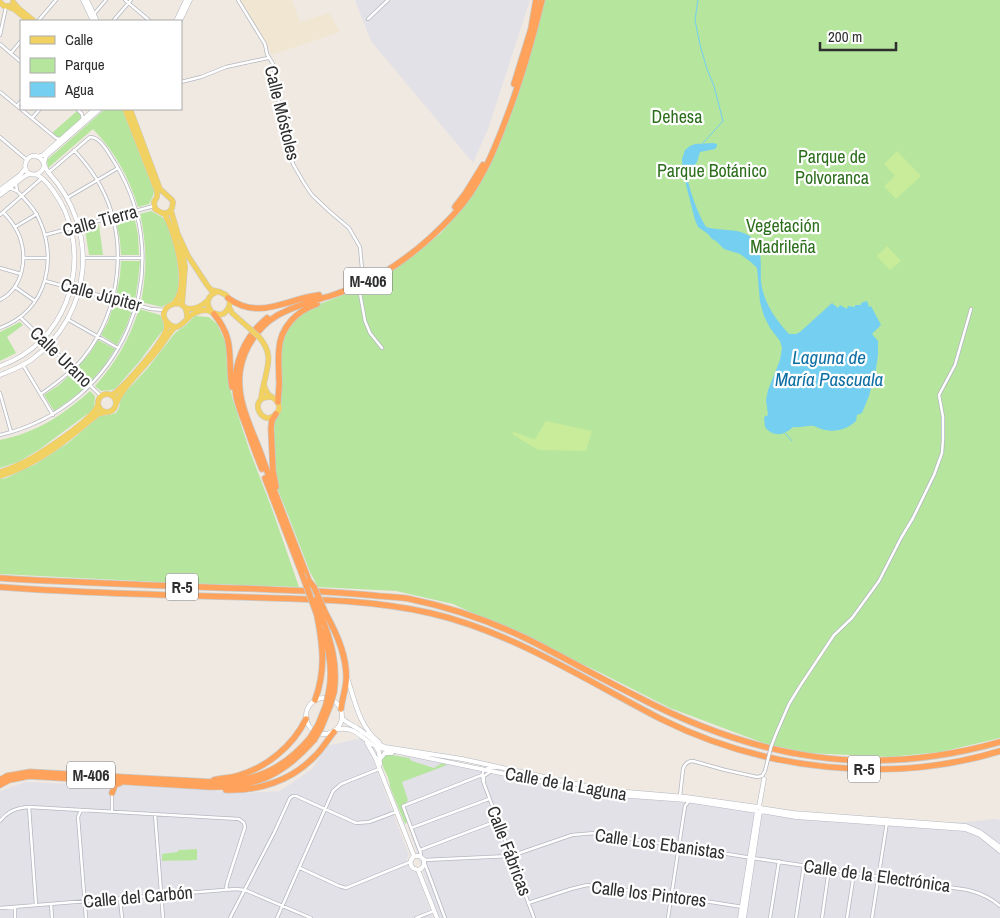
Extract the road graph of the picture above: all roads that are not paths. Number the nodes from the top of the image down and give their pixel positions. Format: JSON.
{"nodes":[{"id":1,"x":56,"y":0,"type":"edge"},
{"id":2,"x":83,"y":0,"type":"edge"},
{"id":3,"x":87,"y":0,"type":"edge"},
{"id":4,"x":106,"y":0,"type":"edge"},
{"id":5,"x":125,"y":0,"type":"edge"},
{"id":6,"x":186,"y":0,"type":"edge"},
{"id":7,"x":238,"y":0,"type":"edge"},
{"id":8,"x":382,"y":0,"type":"edge"},
{"id":9,"x":388,"y":0,"type":"edge"},
{"id":10,"x":537,"y":0,"type":"edge"},
{"id":11,"x":542,"y":0,"type":"edge"},
{"id":12,"x":14,"y":1,"type":"edge"},
{"id":13,"x":0,"y":2,"type":"edge"},
{"id":14,"x":130,"y":2,"type":"edge"},
{"id":15,"x":384,"y":4,"type":"junction"},
{"id":16,"x":7,"y":7,"type":"junction"},
{"id":17,"x":91,"y":19,"type":"edge"},
{"id":18,"x":368,"y":19,"type":"dead end"},
{"id":19,"x":28,"y":20,"type":"edge"},
{"id":20,"x":33,"y":20,"type":"edge"},
{"id":21,"x":39,"y":20,"type":"edge"},
{"id":22,"x":114,"y":20,"type":"edge"},
{"id":23,"x":149,"y":20,"type":"edge"},
{"id":24,"x":176,"y":20,"type":"edge"},
{"id":25,"x":180,"y":20,"type":"edge"},
{"id":26,"x":0,"y":35,"type":"edge"},
{"id":27,"x":20,"y":42,"type":"edge"},
{"id":28,"x":0,"y":44,"type":"edge"},
{"id":29,"x":11,"y":53,"type":"junction"},
{"id":30,"x":268,"y":56,"type":"junction"},
{"id":31,"x":20,"y":61,"type":"edge"},
{"id":32,"x":182,"y":82,"type":"edge"},
{"id":33,"x":0,"y":92,"type":"edge"},
{"id":34,"x":20,"y":102,"type":"edge"},
{"id":35,"x":17,"y":106,"type":"junction"},
{"id":36,"x":20,"y":108,"type":"edge"},
{"id":37,"x":22,"y":110,"type":"edge"},
{"id":38,"x":39,"y":110,"type":"edge"},
{"id":39,"x":78,"y":110,"type":"edge"},
{"id":40,"x":94,"y":110,"type":"edge"},
{"id":41,"x":99,"y":110,"type":"edge"},
{"id":42,"x":126,"y":110,"type":"edge"},
{"id":43,"x":130,"y":110,"type":"edge"},
{"id":44,"x":32,"y":118,"type":"junction"},
{"id":45,"x":83,"y":120,"type":"junction"},
{"id":46,"x":0,"y":136,"type":"edge"},
{"id":47,"x":61,"y":139,"type":"junction"},
{"id":48,"x":74,"y":150,"type":"junction"},
{"id":49,"x":38,"y":157,"type":"junction"},
{"id":50,"x":27,"y":160,"type":"junction"},
{"id":51,"x":44,"y":165,"type":"junction"},
{"id":52,"x":118,"y":168,"type":"junction"},
{"id":53,"x":25,"y":169,"type":"junction"},
{"id":54,"x":48,"y":172,"type":"junction"},
{"id":55,"x":29,"y":174,"type":"junction"},
{"id":56,"x":36,"y":174,"type":"junction"},
{"id":57,"x":42,"y":178,"type":"junction"},
{"id":58,"x":97,"y":180,"type":"junction"},
{"id":59,"x":16,"y":183,"type":"junction"},
{"id":60,"x":9,"y":188,"type":"junction"},
{"id":61,"x":0,"y":190,"type":"edge"},
{"id":62,"x":17,"y":191,"type":"junction"},
{"id":63,"x":166,"y":194,"type":"junction"},
{"id":64,"x":0,"y":195,"type":"edge"},
{"id":65,"x":22,"y":196,"type":"junction"},
{"id":66,"x":156,"y":197,"type":"junction"},
{"id":67,"x":67,"y":198,"type":"junction"},
{"id":68,"x":154,"y":206,"type":"junction"},
{"id":69,"x":136,"y":211,"type":"junction"},
{"id":70,"x":171,"y":211,"type":"junction"},
{"id":71,"x":4,"y":212,"type":"junction"},
{"id":72,"x":37,"y":214,"type":"junction"},
{"id":73,"x":164,"y":214,"type":"junction"},
{"id":74,"x":0,"y":215,"type":"edge"},
{"id":75,"x":113,"y":218,"type":"junction"},
{"id":76,"x":15,"y":227,"type":"junction"},
{"id":77,"x":79,"y":227,"type":"junction"},
{"id":78,"x":71,"y":229,"type":"junction"},
{"id":79,"x":176,"y":230,"type":"junction"},
{"id":80,"x":45,"y":235,"type":"junction"},
{"id":81,"x":24,"y":258,"type":"junction"},
{"id":82,"x":48,"y":258,"type":"junction"},
{"id":83,"x":83,"y":258,"type":"junction"},
{"id":84,"x":118,"y":258,"type":"junction"},
{"id":85,"x":142,"y":258,"type":"junction"},
{"id":86,"x":395,"y":265,"type":"junction"},
{"id":87,"x":0,"y":268,"type":"edge"},
{"id":88,"x":362,"y":269,"type":"dead end"},
{"id":89,"x":21,"y":274,"type":"junction"},
{"id":90,"x":45,"y":281,"type":"junction"},
{"id":91,"x":15,"y":287,"type":"junction"},
{"id":92,"x":71,"y":288,"type":"junction"},
{"id":93,"x":359,"y":288,"type":"junction"},
{"id":94,"x":80,"y":290,"type":"junction"},
{"id":95,"x":217,"y":292,"type":"junction"},
{"id":96,"x":319,"y":296,"type":"junction"},
{"id":97,"x":228,"y":298,"type":"junction"},
{"id":98,"x":113,"y":299,"type":"junction"},
{"id":99,"x":0,"y":300,"type":"edge"},
{"id":100,"x":35,"y":301,"type":"junction"},
{"id":101,"x":207,"y":301,"type":"junction"},
{"id":102,"x":174,"y":304,"type":"junction"},
{"id":103,"x":136,"y":305,"type":"junction"},
{"id":104,"x":184,"y":307,"type":"junction"},
{"id":105,"x":229,"y":307,"type":"junction"},
{"id":106,"x":971,"y":309,"type":"dead end"},
{"id":107,"x":165,"y":312,"type":"junction"},
{"id":108,"x":213,"y":313,"type":"junction"},
{"id":109,"x":222,"y":314,"type":"junction"},
{"id":110,"x":20,"y":317,"type":"junction"},
{"id":111,"x":187,"y":318,"type":"junction"},
{"id":112,"x":238,"y":318,"type":"junction"},
{"id":113,"x":67,"y":319,"type":"junction"},
{"id":114,"x":166,"y":322,"type":"junction"},
{"id":115,"x":175,"y":327,"type":"junction"},
{"id":116,"x":0,"y":328,"type":"edge"},
{"id":117,"x":98,"y":336,"type":"junction"},
{"id":118,"x":42,"y":339,"type":"junction"},
{"id":119,"x":48,"y":345,"type":"junction"},
{"id":120,"x":119,"y":348,"type":"junction"},
{"id":121,"x":382,"y":348,"type":"dead end"},
{"id":122,"x":23,"y":365,"type":"junction"},
{"id":123,"x":0,"y":366,"type":"edge"},
{"id":124,"x":73,"y":369,"type":"junction"},
{"id":125,"x":0,"y":376,"type":"edge"},
{"id":126,"x":264,"y":385,"type":"junction"},
{"id":127,"x":90,"y":386,"type":"junction"},
{"id":128,"x":0,"y":393,"type":"edge"},
{"id":129,"x":41,"y":394,"type":"junction"},
{"id":130,"x":112,"y":395,"type":"junction"},
{"id":131,"x":101,"y":396,"type":"junction"},
{"id":132,"x":271,"y":396,"type":"junction"},
{"id":133,"x":261,"y":400,"type":"junction"},
{"id":134,"x":117,"y":402,"type":"junction"},
{"id":135,"x":278,"y":402,"type":"junction"},
{"id":136,"x":98,"y":405,"type":"junction"},
{"id":137,"x":5,"y":409,"type":"junction"},
{"id":138,"x":0,"y":410,"type":"edge"},
{"id":139,"x":106,"y":412,"type":"junction"},
{"id":140,"x":276,"y":414,"type":"junction"},
{"id":141,"x":53,"y":415,"type":"junction"},
{"id":142,"x":12,"y":433,"type":"junction"},
{"id":143,"x":0,"y":436,"type":"edge"},
{"id":144,"x":0,"y":472,"type":"edge"},
{"id":145,"x":0,"y":476,"type":"edge"},
{"id":146,"x":280,"y":518,"type":"junction"},
{"id":147,"x":293,"y":538,"type":"junction"},
{"id":148,"x":304,"y":573,"type":"junction"},
{"id":149,"x":0,"y":578,"type":"edge"},
{"id":150,"x":0,"y":587,"type":"edge"},
{"id":151,"x":407,"y":608,"type":"junction"},
{"id":152,"x":322,"y":615,"type":"junction"},
{"id":153,"x":427,"y":616,"type":"dead end"},
{"id":154,"x":345,"y":665,"type":"junction"},
{"id":155,"x":597,"y":688,"type":"dead end"},
{"id":156,"x":615,"y":694,"type":"junction"},
{"id":157,"x":315,"y":700,"type":"junction"},
{"id":158,"x":656,"y":703,"type":"dead end"},
{"id":159,"x":341,"y":709,"type":"junction"},
{"id":160,"x":674,"y":714,"type":"junction"},
{"id":161,"x":306,"y":719,"type":"junction"},
{"id":162,"x":343,"y":719,"type":"junction"},
{"id":163,"x":336,"y":730,"type":"junction"},
{"id":164,"x":360,"y":732,"type":"junction"},
{"id":165,"x":1000,"y":742,"type":"edge"},
{"id":166,"x":377,"y":748,"type":"junction"},
{"id":167,"x":395,"y":748,"type":"junction"},
{"id":168,"x":1000,"y":751,"type":"edge"},
{"id":169,"x":404,"y":754,"type":"junction"},
{"id":170,"x":379,"y":761,"type":"junction"},
{"id":171,"x":497,"y":768,"type":"junction"},
{"id":172,"x":380,"y":769,"type":"junction"},
{"id":173,"x":484,"y":770,"type":"junction"},
{"id":174,"x":490,"y":772,"type":"junction"},
{"id":175,"x":482,"y":775,"type":"junction"},
{"id":176,"x":764,"y":779,"type":"dead end"},
{"id":177,"x":0,"y":780,"type":"edge"},
{"id":178,"x":100,"y":780,"type":"junction"},
{"id":179,"x":130,"y":782,"type":"junction"},
{"id":180,"x":184,"y":783,"type":"junction"},
{"id":181,"x":483,"y":783,"type":"junction"},
{"id":182,"x":0,"y":785,"type":"edge"},
{"id":183,"x":112,"y":793,"type":"junction"},
{"id":184,"x":681,"y":798,"type":"junction"},
{"id":185,"x":489,"y":799,"type":"junction"},
{"id":186,"x":689,"y":801,"type":"junction"},
{"id":187,"x":29,"y":806,"type":"junction"},
{"id":188,"x":685,"y":806,"type":"junction"},
{"id":189,"x":326,"y":809,"type":"junction"},
{"id":190,"x":74,"y":810,"type":"junction"},
{"id":191,"x":81,"y":810,"type":"junction"},
{"id":192,"x":759,"y":811,"type":"junction"},
{"id":193,"x":112,"y":812,"type":"junction"},
{"id":194,"x":396,"y":812,"type":"junction"},
{"id":195,"x":767,"y":812,"type":"junction"},
{"id":196,"x":155,"y":814,"type":"junction"},
{"id":197,"x":78,"y":817,"type":"junction"},
{"id":198,"x":0,"y":821,"type":"edge"},
{"id":199,"x":497,"y":821,"type":"junction"},
{"id":200,"x":887,"y":822,"type":"junction"},
{"id":201,"x":411,"y":828,"type":"junction"},
{"id":202,"x":679,"y":846,"type":"junction"},
{"id":203,"x":1000,"y":847,"type":"edge"},
{"id":204,"x":420,"y":850,"type":"junction"},
{"id":205,"x":1000,"y":851,"type":"edge"},
{"id":206,"x":414,"y":856,"type":"junction"},
{"id":207,"x":420,"y":856,"type":"junction"},
{"id":208,"x":511,"y":856,"type":"junction"},
{"id":209,"x":752,"y":857,"type":"junction"},
{"id":210,"x":410,"y":862,"type":"junction"},
{"id":211,"x":424,"y":862,"type":"junction"},
{"id":212,"x":779,"y":862,"type":"junction"},
{"id":213,"x":804,"y":865,"type":"junction"},
{"id":214,"x":300,"y":868,"type":"junction"},
{"id":215,"x":829,"y":869,"type":"junction"},
{"id":216,"x":418,"y":870,"type":"junction"},
{"id":217,"x":854,"y":873,"type":"junction"},
{"id":218,"x":879,"y":876,"type":"junction"},
{"id":219,"x":226,"y":890,"type":"junction"},
{"id":220,"x":245,"y":890,"type":"junction"},
{"id":221,"x":161,"y":896,"type":"junction"},
{"id":222,"x":672,"y":896,"type":"junction"},
{"id":223,"x":120,"y":899,"type":"junction"},
{"id":224,"x":85,"y":902,"type":"junction"},
{"id":225,"x":528,"y":903,"type":"junction"},
{"id":226,"x":51,"y":904,"type":"junction"},
{"id":227,"x":36,"y":905,"type":"junction"},
{"id":228,"x":14,"y":906,"type":"junction"},
{"id":229,"x":282,"y":906,"type":"junction"},
{"id":230,"x":1000,"y":906,"type":"edge"},
{"id":231,"x":744,"y":907,"type":"junction"},
{"id":232,"x":0,"y":908,"type":"edge"},
{"id":233,"x":434,"y":911,"type":"junction"},
{"id":234,"x":16,"y":918,"type":"edge"},
{"id":235,"x":52,"y":918,"type":"edge"},
{"id":236,"x":86,"y":918,"type":"edge"},
{"id":237,"x":122,"y":918,"type":"edge"},
{"id":238,"x":163,"y":918,"type":"edge"},
{"id":239,"x":230,"y":918,"type":"edge"},
{"id":240,"x":277,"y":918,"type":"edge"},
{"id":241,"x":311,"y":918,"type":"edge"},
{"id":242,"x":416,"y":918,"type":"edge"},
{"id":243,"x":437,"y":918,"type":"edge"},
{"id":244,"x":445,"y":918,"type":"edge"},
{"id":245,"x":534,"y":918,"type":"edge"},
{"id":246,"x":668,"y":918,"type":"edge"},
{"id":247,"x":740,"y":918,"type":"edge"},
{"id":248,"x":744,"y":918,"type":"edge"},
{"id":249,"x":770,"y":918,"type":"edge"},
{"id":250,"x":796,"y":918,"type":"edge"},
{"id":251,"x":822,"y":918,"type":"edge"},
{"id":252,"x":847,"y":918,"type":"edge"},
{"id":253,"x":872,"y":918,"type":"edge"}],
"edges":[{"from":1,"to":21,"type":"street"},
{"from":2,"to":17,"type":"street"},
{"from":3,"to":17,"type":"street"},
{"from":4,"to":17,"type":"street"},
{"from":5,"to":14,"type":"street"},
{"from":6,"to":24,"type":"street"},
{"from":6,"to":25,"type":"street"},
{"from":7,"to":30,"type":"street","name":"Calle Móstoles"},
{"from":8,"to":15,"type":"street"},
{"from":9,"to":15,"type":"street"},
{"from":10,"to":96,"type":"highway","number":"M-406"},
{"from":11,"to":86,"type":"highway","number":"M-406"},
{"from":12,"to":16,"type":"main road"},
{"from":12,"to":20,"type":"main road"},
{"from":13,"to":16,"type":"main road"},
{"from":14,"to":22,"type":"street"},
{"from":14,"to":23,"type":"street"},
{"from":15,"to":18,"type":"street"},
{"from":16,"to":19,"type":"main road"},
{"from":16,"to":26,"type":"street"},
{"from":27,"to":29,"type":"street"},
{"from":28,"to":29,"type":"street"},
{"from":29,"to":31,"type":"street"},
{"from":30,"to":32,"type":"street"},
{"from":30,"to":88,"type":"street","name":"Calle Móstoles"},
{"from":33,"to":35,"type":"street"},
{"from":34,"to":35,"type":"street"},
{"from":35,"to":36,"type":"street"},
{"from":37,"to":44,"type":"street"},
{"from":38,"to":44,"type":"street"},
{"from":39,"to":45,"type":"street"},
{"from":40,"to":45,"type":"street"},
{"from":41,"to":51,"type":"street"},
{"from":42,"to":66,"type":"main road"},
{"from":43,"to":63,"type":"main road"},
{"from":44,"to":47,"type":"street"},
{"from":45,"to":47,"type":"street"},
{"from":46,"to":50,"type":"street"},
{"from":47,"to":49,"type":"street"},
{"from":48,"to":52,"type":"street"},
{"from":48,"to":54,"type":"street"},
{"from":48,"to":58,"type":"street"},
{"from":49,"to":50,"type":"street"},
{"from":49,"to":51,"type":"street"},
{"from":50,"to":53,"type":"street"},
{"from":51,"to":54,"type":"street"},
{"from":51,"to":56,"type":"street"},
{"from":52,"to":58,"type":"street"},
{"from":52,"to":69,"type":"street"},
{"from":53,"to":55,"type":"street"},
{"from":53,"to":61,"type":"street"},
{"from":54,"to":67,"type":"street"},
{"from":55,"to":56,"type":"street"},
{"from":55,"to":59,"type":"street"},
{"from":56,"to":57,"type":"street"},
{"from":57,"to":65,"type":"street"},
{"from":57,"to":78,"type":"street"},
{"from":58,"to":67,"type":"street"},
{"from":58,"to":75,"type":"street"},
{"from":59,"to":60,"type":"street"},
{"from":59,"to":62,"type":"street"},
{"from":60,"to":62,"type":"street"},
{"from":60,"to":64,"type":"street"},
{"from":62,"to":65,"type":"street"},
{"from":63,"to":66,"type":"main road"},
{"from":63,"to":70,"type":"main road"},
{"from":65,"to":71,"type":"street"},
{"from":65,"to":72,"type":"street"},
{"from":66,"to":68,"type":"main road"},
{"from":67,"to":77,"type":"street"},
{"from":68,"to":69,"type":"street","name":"Calle Tierra"},
{"from":68,"to":73,"type":"main road"},
{"from":69,"to":75,"type":"street","name":"Calle Tierra"},
{"from":69,"to":85,"type":"street"},
{"from":70,"to":73,"type":"main road"},
{"from":70,"to":79,"type":"main road"},
{"from":71,"to":74,"type":"street"},
{"from":71,"to":76,"type":"street"},
{"from":72,"to":76,"type":"street"},
{"from":72,"to":80,"type":"street"},
{"from":73,"to":102,"type":"main road"},
{"from":75,"to":77,"type":"street","name":"Calle Tierra"},
{"from":75,"to":84,"type":"street"},
{"from":76,"to":81,"type":"street"},
{"from":77,"to":78,"type":"street","name":"Calle Tierra"},
{"from":77,"to":83,"type":"street"},
{"from":78,"to":80,"type":"street","name":"Calle Tierra"},
{"from":78,"to":92,"type":"street"},
{"from":79,"to":95,"type":"main road"},
{"from":79,"to":104,"type":"main road"},
{"from":80,"to":82,"type":"street"},
{"from":81,"to":82,"type":"street"},
{"from":81,"to":89,"type":"street"},
{"from":82,"to":90,"type":"street"},
{"from":83,"to":84,"type":"street"},
{"from":83,"to":94,"type":"street"},
{"from":84,"to":85,"type":"street"},
{"from":84,"to":98,"type":"street"},
{"from":85,"to":103,"type":"street"},
{"from":86,"to":93,"type":"highway","number":"M-406"},
{"from":86,"to":147,"type":"highway","number":"M-406"},
{"from":87,"to":89,"type":"street"},
{"from":89,"to":91,"type":"street"},
{"from":90,"to":92,"type":"street","name":"Calle Júpiter"},
{"from":90,"to":100,"type":"street"},
{"from":91,"to":99,"type":"street"},
{"from":91,"to":100,"type":"street"},
{"from":92,"to":94,"type":"street","name":"Calle Júpiter"},
{"from":92,"to":118,"type":"street"},
{"from":93,"to":121,"type":"street"},
{"from":93,"to":135,"type":"highway","number":"M-406"},
{"from":94,"to":98,"type":"street","name":"Calle Júpiter"},
{"from":94,"to":113,"type":"street"},
{"from":95,"to":97,"type":"main road"},
{"from":95,"to":101,"type":"main road"},
{"from":96,"to":97,"type":"highway","number":"M-406"},
{"from":96,"to":146,"type":"highway","number":"M-406"},
{"from":97,"to":105,"type":"main road"},
{"from":98,"to":103,"type":"street","name":"Calle Júpiter"},
{"from":98,"to":117,"type":"street"},
{"from":100,"to":110,"type":"street"},
{"from":101,"to":104,"type":"main road"},
{"from":101,"to":108,"type":"main road"},
{"from":102,"to":104,"type":"main road"},
{"from":102,"to":107,"type":"main road"},
{"from":103,"to":107,"type":"street","name":"Calle Júpiter"},
{"from":103,"to":120,"type":"street"},
{"from":104,"to":111,"type":"main road"},
{"from":105,"to":109,"type":"main road"},
{"from":105,"to":112,"type":"main road"},
{"from":106,"to":184,"type":"street","bridge":true},
{"from":107,"to":114,"type":"main road"},
{"from":108,"to":109,"type":"main road"},
{"from":108,"to":111,"type":"main road"},
{"from":108,"to":146,"type":"highway"},
{"from":109,"to":112,"type":"main road"},
{"from":110,"to":116,"type":"street"},
{"from":110,"to":118,"type":"street","name":"Calle Urano"},
{"from":111,"to":115,"type":"main road"},
{"from":112,"to":126,"type":"main road","bridge":true},
{"from":113,"to":117,"type":"street"},
{"from":113,"to":119,"type":"street"},
{"from":114,"to":115,"type":"main road"},
{"from":114,"to":130,"type":"main road"},
{"from":115,"to":134,"type":"main road"},
{"from":117,"to":120,"type":"street"},
{"from":117,"to":124,"type":"street"},
{"from":118,"to":119,"type":"street","name":"Calle Urano"},
{"from":118,"to":123,"type":"street"},
{"from":119,"to":122,"type":"street"},
{"from":119,"to":124,"type":"street","name":"Calle Urano"},
{"from":120,"to":127,"type":"street"},
{"from":122,"to":125,"type":"street"},
{"from":122,"to":129,"type":"street"},
{"from":124,"to":127,"type":"street","name":"Calle Urano"},
{"from":124,"to":129,"type":"street"},
{"from":126,"to":132,"type":"main road"},
{"from":126,"to":133,"type":"main road"},
{"from":127,"to":131,"type":"street","name":"Calle Urano"},
{"from":127,"to":141,"type":"street"},
{"from":128,"to":137,"type":"street"},
{"from":129,"to":141,"type":"street"},
{"from":130,"to":131,"type":"main road"},
{"from":130,"to":134,"type":"main road"},
{"from":131,"to":136,"type":"main road"},
{"from":132,"to":133,"type":"main road"},
{"from":132,"to":135,"type":"main road"},
{"from":133,"to":140,"type":"main road"},
{"from":134,"to":139,"type":"main road"},
{"from":135,"to":140,"type":"main road"},
{"from":136,"to":139,"type":"main road"},
{"from":136,"to":144,"type":"main road"},
{"from":137,"to":138,"type":"street"},
{"from":137,"to":142,"type":"street"},
{"from":139,"to":145,"type":"main road"},
{"from":140,"to":147,"type":"highway"},
{"from":141,"to":142,"type":"street"},
{"from":142,"to":143,"type":"street"},
{"from":146,"to":148,"type":"highway","number":"M-406"},
{"from":147,"to":148,"type":"highway","number":"M-406"},
{"from":148,"to":152,"type":"highway","number":"M-406","bridge":true},
{"from":148,"to":152,"type":"highway","number":"M-406","bridge":true},
{"from":149,"to":160,"type":"highway","number":"R-5"},
{"from":150,"to":151,"type":"highway","number":"R-5"},
{"from":151,"to":153,"type":"highway"},
{"from":151,"to":156,"type":"highway","number":"R-5"},
{"from":152,"to":154,"type":"highway","number":"M-406"},
{"from":152,"to":157,"type":"highway","number":"M-406"},
{"from":152,"to":180,"type":"highway","number":"M-406","bridge":true},
{"from":154,"to":159,"type":"highway","number":"M-406"},
{"from":154,"to":167,"type":"street"},
{"from":155,"to":156,"type":"highway"},
{"from":156,"to":168,"type":"highway","number":"R-5"},
{"from":157,"to":159,"type":"street"},
{"from":157,"to":161,"type":"street"},
{"from":158,"to":160,"type":"highway"},
{"from":159,"to":162,"type":"street"},
{"from":160,"to":165,"type":"highway","number":"R-5"},
{"from":161,"to":163,"type":"street"},
{"from":161,"to":180,"type":"highway","number":"M-406"},
{"from":162,"to":163,"type":"street"},
{"from":162,"to":164,"type":"street"},
{"from":163,"to":164,"type":"street"},
{"from":163,"to":180,"type":"highway","number":"M-406"},
{"from":164,"to":166,"type":"street"},
{"from":164,"to":167,"type":"street"},
{"from":164,"to":172,"type":"street"},
{"from":166,"to":169,"type":"street","name":"Calle de la Laguna"},
{"from":166,"to":170,"type":"street"},
{"from":167,"to":171,"type":"street","name":"Calle de la Laguna"},
{"from":169,"to":170,"type":"street"},
{"from":169,"to":173,"type":"street","name":"Calle de la Laguna"},
{"from":170,"to":172,"type":"street"},
{"from":171,"to":173,"type":"street"},
{"from":171,"to":184,"type":"street","name":"Calle de la Laguna"},
{"from":172,"to":189,"type":"street"},
{"from":172,"to":194,"type":"street"},
{"from":173,"to":174,"type":"street","name":"Calle de la Laguna"},
{"from":173,"to":175,"type":"street","name":"Calle Fábricas"},
{"from":174,"to":181,"type":"street"},
{"from":174,"to":184,"type":"street","name":"Calle de la Laguna"},
{"from":175,"to":181,"type":"street","name":"Calle Fábricas"},
{"from":175,"to":201,"type":"street"},
{"from":176,"to":192,"type":"street"},
{"from":177,"to":180,"type":"highway","number":"M-406"},
{"from":178,"to":179,"type":"highway","number":"M-406"},
{"from":178,"to":182,"type":"highway","number":"M-406"},
{"from":178,"to":183,"type":"highway"},
{"from":179,"to":180,"type":"highway","number":"M-406"},
{"from":179,"to":183,"type":"highway"},
{"from":181,"to":185,"type":"street","name":"Calle Fábricas"},
{"from":183,"to":193,"type":"street"},
{"from":184,"to":186,"type":"street","name":"Calle de la Laguna"},
{"from":184,"to":188,"type":"street"},
{"from":184,"to":192,"type":"street","name":"Calle de la Laguna"},
{"from":185,"to":199,"type":"street","name":"Calle Fábricas"},
{"from":185,"to":201,"type":"street"},
{"from":186,"to":188,"type":"street"},
{"from":186,"to":192,"type":"street","name":"Calle de la Laguna"},
{"from":187,"to":190,"type":"street"},
{"from":187,"to":198,"type":"street"},
{"from":187,"to":227,"type":"street"},
{"from":188,"to":202,"type":"street"},
{"from":189,"to":194,"type":"street"},
{"from":189,"to":214,"type":"street"},
{"from":189,"to":220,"type":"street"},
{"from":190,"to":191,"type":"street"},
{"from":190,"to":197,"type":"street"},
{"from":191,"to":193,"type":"street"},
{"from":191,"to":197,"type":"street"},
{"from":192,"to":195,"type":"street","name":"Calle de la Laguna"},
{"from":192,"to":195,"type":"street"},
{"from":192,"to":200,"type":"street","name":"Calle de la Laguna"},
{"from":192,"to":209,"type":"street"},
{"from":193,"to":196,"type":"street"},
{"from":194,"to":206,"type":"street"},
{"from":195,"to":200,"type":"street","name":"Calle de la Laguna"},
{"from":196,"to":219,"type":"street"},
{"from":196,"to":221,"type":"street"},
{"from":197,"to":224,"type":"street"},
{"from":199,"to":204,"type":"street"},
{"from":199,"to":208,"type":"street","name":"Calle Fábricas"},
{"from":200,"to":203,"type":"street","name":"Calle de la Laguna"},
{"from":200,"to":205,"type":"street","name":"Calle de la Laguna"},
{"from":200,"to":218,"type":"street"},
{"from":201,"to":204,"type":"street"},
{"from":202,"to":208,"type":"street","name":"Calle Los Ebanistas"},
{"from":202,"to":209,"type":"street","name":"Calle Los Ebanistas"},
{"from":202,"to":222,"type":"street"},
{"from":204,"to":207,"type":"street"},
{"from":206,"to":207,"type":"street"},
{"from":206,"to":210,"type":"street"},
{"from":207,"to":211,"type":"street"},
{"from":208,"to":211,"type":"street","name":"Calle Los Ebanistas"},
{"from":208,"to":225,"type":"street","name":"Calle Fábricas"},
{"from":209,"to":212,"type":"street","name":"Calle de la Electrónica"},
{"from":209,"to":231,"type":"street"},
{"from":210,"to":214,"type":"street"},
{"from":210,"to":216,"type":"street"},
{"from":211,"to":216,"type":"street"},
{"from":211,"to":244,"type":"street"},
{"from":212,"to":213,"type":"street","name":"Calle de la Electrónica"},
{"from":212,"to":249,"type":"street"},
{"from":213,"to":215,"type":"street","name":"Calle de la Electrónica"},
{"from":213,"to":250,"type":"street"},
{"from":214,"to":229,"type":"street"},
{"from":215,"to":217,"type":"street","name":"Calle de la Electrónica"},
{"from":215,"to":251,"type":"street"},
{"from":216,"to":233,"type":"street"},
{"from":217,"to":218,"type":"street","name":"Calle de la Electrónica"},
{"from":217,"to":252,"type":"street"},
{"from":218,"to":230,"type":"street","name":"Calle de la Electrónica"},
{"from":218,"to":253,"type":"street"},
{"from":219,"to":220,"type":"street","name":"Calle del Carbón"},
{"from":219,"to":221,"type":"street","name":"Calle del Carbón"},
{"from":220,"to":229,"type":"street"},
{"from":220,"to":239,"type":"street"},
{"from":221,"to":223,"type":"street","name":"Calle del Carbón"},
{"from":221,"to":238,"type":"street"},
{"from":222,"to":225,"type":"street","name":"Calle los Pintores"},
{"from":222,"to":231,"type":"street","name":"Calle los Pintores"},
{"from":222,"to":246,"type":"street"},
{"from":223,"to":224,"type":"street","name":"Calle del Carbón"},
{"from":223,"to":237,"type":"street"},
{"from":224,"to":226,"type":"street","name":"Calle del Carbón"},
{"from":224,"to":236,"type":"street"},
{"from":225,"to":245,"type":"street","name":"Calle Fábricas"},
{"from":226,"to":227,"type":"street","name":"Calle del Carbón"},
{"from":226,"to":235,"type":"street"},
{"from":227,"to":228,"type":"street","name":"Calle del Carbón"},
{"from":228,"to":232,"type":"street","name":"Calle del Carbón"},
{"from":228,"to":234,"type":"street"},
{"from":229,"to":240,"type":"street"},
{"from":229,"to":241,"type":"street"},
{"from":231,"to":247,"type":"street"},
{"from":231,"to":248,"type":"street"},
{"from":233,"to":242,"type":"street"},
{"from":233,"to":243,"type":"street"}]}
